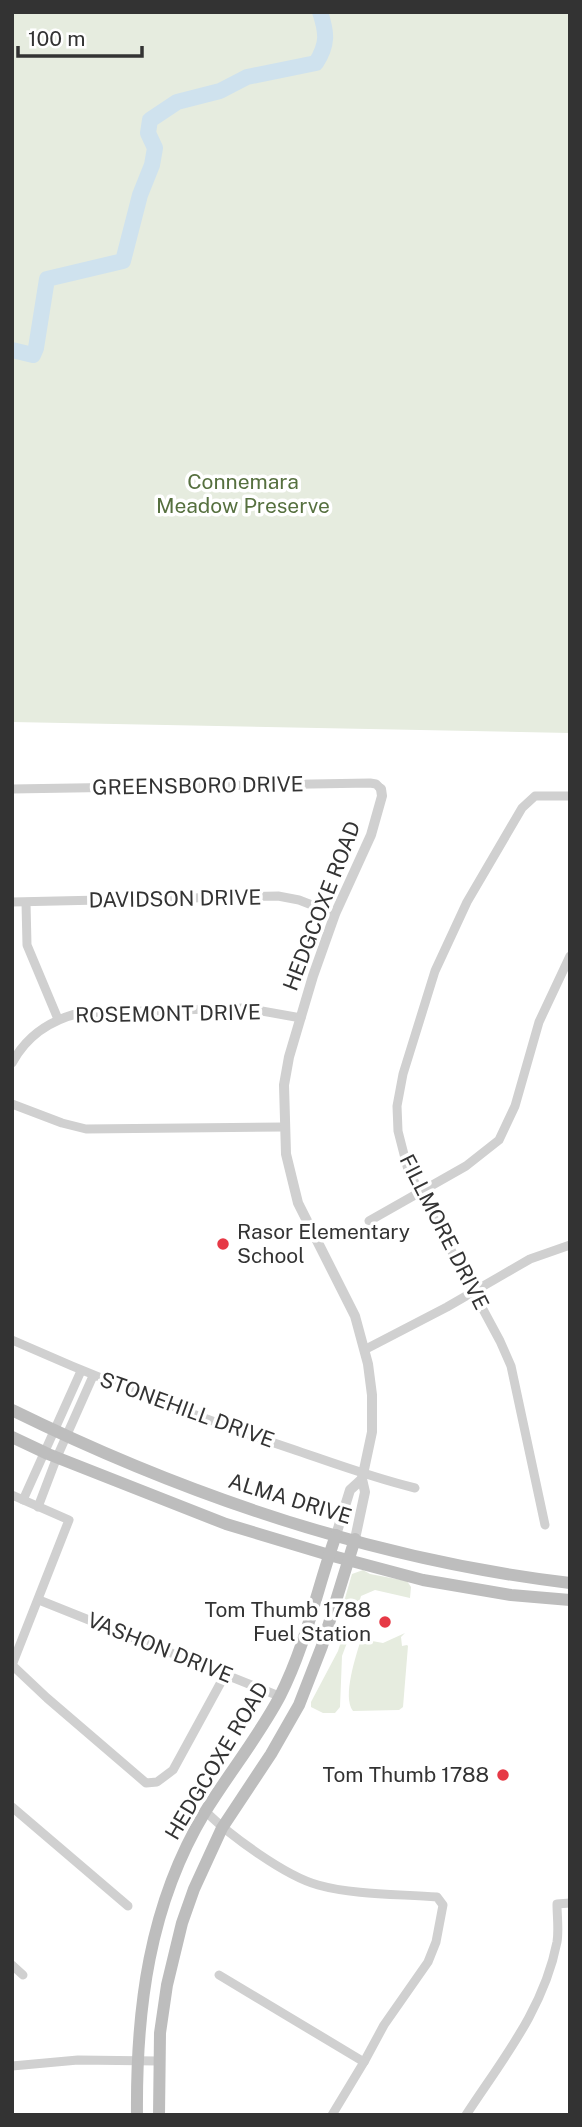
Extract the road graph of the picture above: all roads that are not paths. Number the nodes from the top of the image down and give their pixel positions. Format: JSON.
{"nodes":[{"id":1,"x":12,"y":789,"type":"edge"},
{"id":2,"x":381,"y":789,"type":"joint"},
{"id":3,"x":570,"y":796,"type":"edge"},
{"id":4,"x":12,"y":902,"type":"edge"},
{"id":5,"x":26,"y":903,"type":"junction"},
{"id":6,"x":335,"y":914,"type":"junction"},
{"id":7,"x":570,"y":956,"type":"edge"},
{"id":8,"x":301,"y":1018,"type":"junction"},
{"id":9,"x":58,"y":1019,"type":"junction"},
{"id":10,"x":12,"y":1063,"type":"edge"},
{"id":11,"x":12,"y":1104,"type":"edge"},
{"id":12,"x":284,"y":1127,"type":"junction"},
{"id":13,"x":419,"y":1193,"type":"junction"},
{"id":14,"x":369,"y":1221,"type":"dead end"},
{"id":15,"x":570,"y":1245,"type":"edge"},
{"id":16,"x":474,"y":1293,"type":"junction"},
{"id":17,"x":12,"y":1339,"type":"edge"},
{"id":18,"x":366,"y":1349,"type":"junction"},
{"id":19,"x":81,"y":1371,"type":"junction"},
{"id":20,"x":93,"y":1376,"type":"junction"},
{"id":21,"x":12,"y":1409,"type":"edge"},
{"id":22,"x":61,"y":1433,"type":"junction"},
{"id":23,"x":12,"y":1437,"type":"edge"},
{"id":24,"x":44,"y":1452,"type":"junction"},
{"id":25,"x":57,"y":1457,"type":"junction"},
{"id":26,"x":363,"y":1477,"type":"junction"},
{"id":27,"x":184,"y":1486,"type":"junction"},
{"id":28,"x":415,"y":1488,"type":"dead end"},
{"id":29,"x":12,"y":1495,"type":"edge"},
{"id":30,"x":23,"y":1500,"type":"junction"},
{"id":31,"x":177,"y":1504,"type":"junction"},
{"id":32,"x":38,"y":1507,"type":"junction"},
{"id":33,"x":545,"y":1525,"type":"dead end"},
{"id":34,"x":336,"y":1535,"type":"junction"},
{"id":35,"x":355,"y":1539,"type":"junction"},
{"id":36,"x":329,"y":1555,"type":"junction"},
{"id":37,"x":350,"y":1559,"type":"junction"},
{"id":38,"x":512,"y":1576,"type":"junction"},
{"id":39,"x":570,"y":1583,"type":"edge"},
{"id":40,"x":511,"y":1595,"type":"junction"},
{"id":41,"x":40,"y":1600,"type":"junction"},
{"id":42,"x":570,"y":1600,"type":"edge"},
{"id":43,"x":12,"y":1665,"type":"edge"},
{"id":44,"x":226,"y":1673,"type":"junction"},
{"id":45,"x":279,"y":1696,"type":"junction"},
{"id":46,"x":299,"y":1705,"type":"junction"},
{"id":47,"x":12,"y":1807,"type":"edge"},
{"id":48,"x":205,"y":1812,"type":"junction"},
{"id":49,"x":222,"y":1828,"type":"junction"},
{"id":50,"x":570,"y":1903,"type":"edge"},
{"id":51,"x":128,"y":1906,"type":"dead end"},
{"id":52,"x":12,"y":1965,"type":"edge"},
{"id":53,"x":23,"y":1975,"type":"dead end"},
{"id":54,"x":219,"y":1975,"type":"dead end"},
{"id":55,"x":137,"y":2060,"type":"junction"},
{"id":56,"x":158,"y":2061,"type":"junction"},
{"id":57,"x":364,"y":2062,"type":"junction"},
{"id":58,"x":12,"y":2066,"type":"edge"},
{"id":59,"x":137,"y":2115,"type":"edge"},
{"id":60,"x":159,"y":2115,"type":"edge"},
{"id":61,"x":331,"y":2115,"type":"edge"},
{"id":62,"x":466,"y":2115,"type":"edge"}],
"edges":[{"from":1,"to":2,"type":"street","name":"GREENSBORO DRIVE"},
{"from":2,"to":6,"type":"street","name":"HEDGCOXE ROAD"},
{"from":3,"to":13,"type":"street","name":"FILLMORE DRIVE"},
{"from":4,"to":5,"type":"street","name":"DAVIDSON DRIVE"},
{"from":5,"to":6,"type":"street","name":"DAVIDSON DRIVE"},
{"from":5,"to":9,"type":"street"},
{"from":6,"to":8,"type":"street","name":"HEDGCOXE ROAD"},
{"from":7,"to":13,"type":"street"},
{"from":8,"to":9,"type":"street","name":"ROSEMONT DRIVE"},
{"from":8,"to":12,"type":"street","name":"HEDGCOXE ROAD"},
{"from":9,"to":10,"type":"street","name":"ROSEMONT DRIVE"},
{"from":11,"to":12,"type":"street"},
{"from":12,"to":18,"type":"street","name":"HEDGCOXE ROAD"},
{"from":13,"to":14,"type":"street"},
{"from":13,"to":16,"type":"street","name":"FILLMORE DRIVE"},
{"from":15,"to":16,"type":"street"},
{"from":16,"to":18,"type":"street"},
{"from":16,"to":33,"type":"street","name":"FILLMORE DRIVE"},
{"from":17,"to":19,"type":"street","name":"STONEHILL DRIVE"},
{"from":18,"to":26,"type":"street","name":"HEDGCOXE ROAD"},
{"from":19,"to":20,"type":"street","name":"STONEHILL DRIVE"},
{"from":19,"to":22,"type":"street"},
{"from":20,"to":22,"type":"street"},
{"from":20,"to":26,"type":"street","name":"STONEHILL DRIVE"},
{"from":21,"to":22,"type":"main road","name":"ALMA DRIVE"},
{"from":22,"to":24,"type":"street"},
{"from":22,"to":25,"type":"street"},
{"from":22,"to":27,"type":"main road","name":"ALMA DRIVE"},
{"from":23,"to":24,"type":"main road","name":"ALMA DRIVE"},
{"from":24,"to":25,"type":"main road","name":"ALMA DRIVE"},
{"from":24,"to":30,"type":"street"},
{"from":25,"to":31,"type":"main road","name":"ALMA DRIVE"},
{"from":25,"to":32,"type":"street"},
{"from":26,"to":28,"type":"street","name":"STONEHILL DRIVE"},
{"from":26,"to":34,"type":"street","name":"HEDGCOXE ROAD"},
{"from":26,"to":35,"type":"street","name":"HEDGCOXE ROAD"},
{"from":27,"to":31,"type":"main road"},
{"from":27,"to":34,"type":"main road","name":"ALMA DRIVE"},
{"from":29,"to":30,"type":"street"},
{"from":30,"to":32,"type":"street"},
{"from":31,"to":36,"type":"main road","name":"ALMA DRIVE"},
{"from":32,"to":41,"type":"street"},
{"from":34,"to":35,"type":"main road","name":"ALMA DRIVE"},
{"from":34,"to":36,"type":"main road","name":"HEDGCOXE ROAD"},
{"from":35,"to":37,"type":"main road","name":"HEDGCOXE ROAD"},
{"from":35,"to":38,"type":"main road","name":"ALMA DRIVE"},
{"from":36,"to":37,"type":"main road","name":"ALMA DRIVE"},
{"from":36,"to":45,"type":"main road","name":"HEDGCOXE ROAD"},
{"from":37,"to":40,"type":"main road","name":"ALMA DRIVE"},
{"from":37,"to":46,"type":"main road","name":"HEDGCOXE ROAD"},
{"from":38,"to":39,"type":"main road","name":"ALMA DRIVE"},
{"from":38,"to":40,"type":"main road"},
{"from":40,"to":42,"type":"main road","name":"ALMA DRIVE"},
{"from":41,"to":43,"type":"street"},
{"from":41,"to":44,"type":"street","name":"VASHON DRIVE"},
{"from":43,"to":44,"type":"street"},
{"from":44,"to":45,"type":"street","name":"VASHON DRIVE"},
{"from":45,"to":46,"type":"main road"},
{"from":45,"to":48,"type":"main road","name":"HEDGCOXE ROAD"},
{"from":46,"to":49,"type":"main road","name":"HEDGCOXE ROAD"},
{"from":47,"to":51,"type":"street"},
{"from":48,"to":49,"type":"street"},
{"from":48,"to":55,"type":"main road","name":"HEDGCOXE ROAD"},
{"from":49,"to":56,"type":"main road","name":"HEDGCOXE ROAD"},
{"from":49,"to":57,"type":"street"},
{"from":50,"to":62,"type":"street"},
{"from":52,"to":53,"type":"street"},
{"from":54,"to":57,"type":"street"},
{"from":55,"to":56,"type":"street"},
{"from":55,"to":58,"type":"street"},
{"from":55,"to":59,"type":"main road","name":"HEDGCOXE ROAD"},
{"from":56,"to":60,"type":"main road","name":"HEDGCOXE ROAD"},
{"from":57,"to":61,"type":"street"}]}
